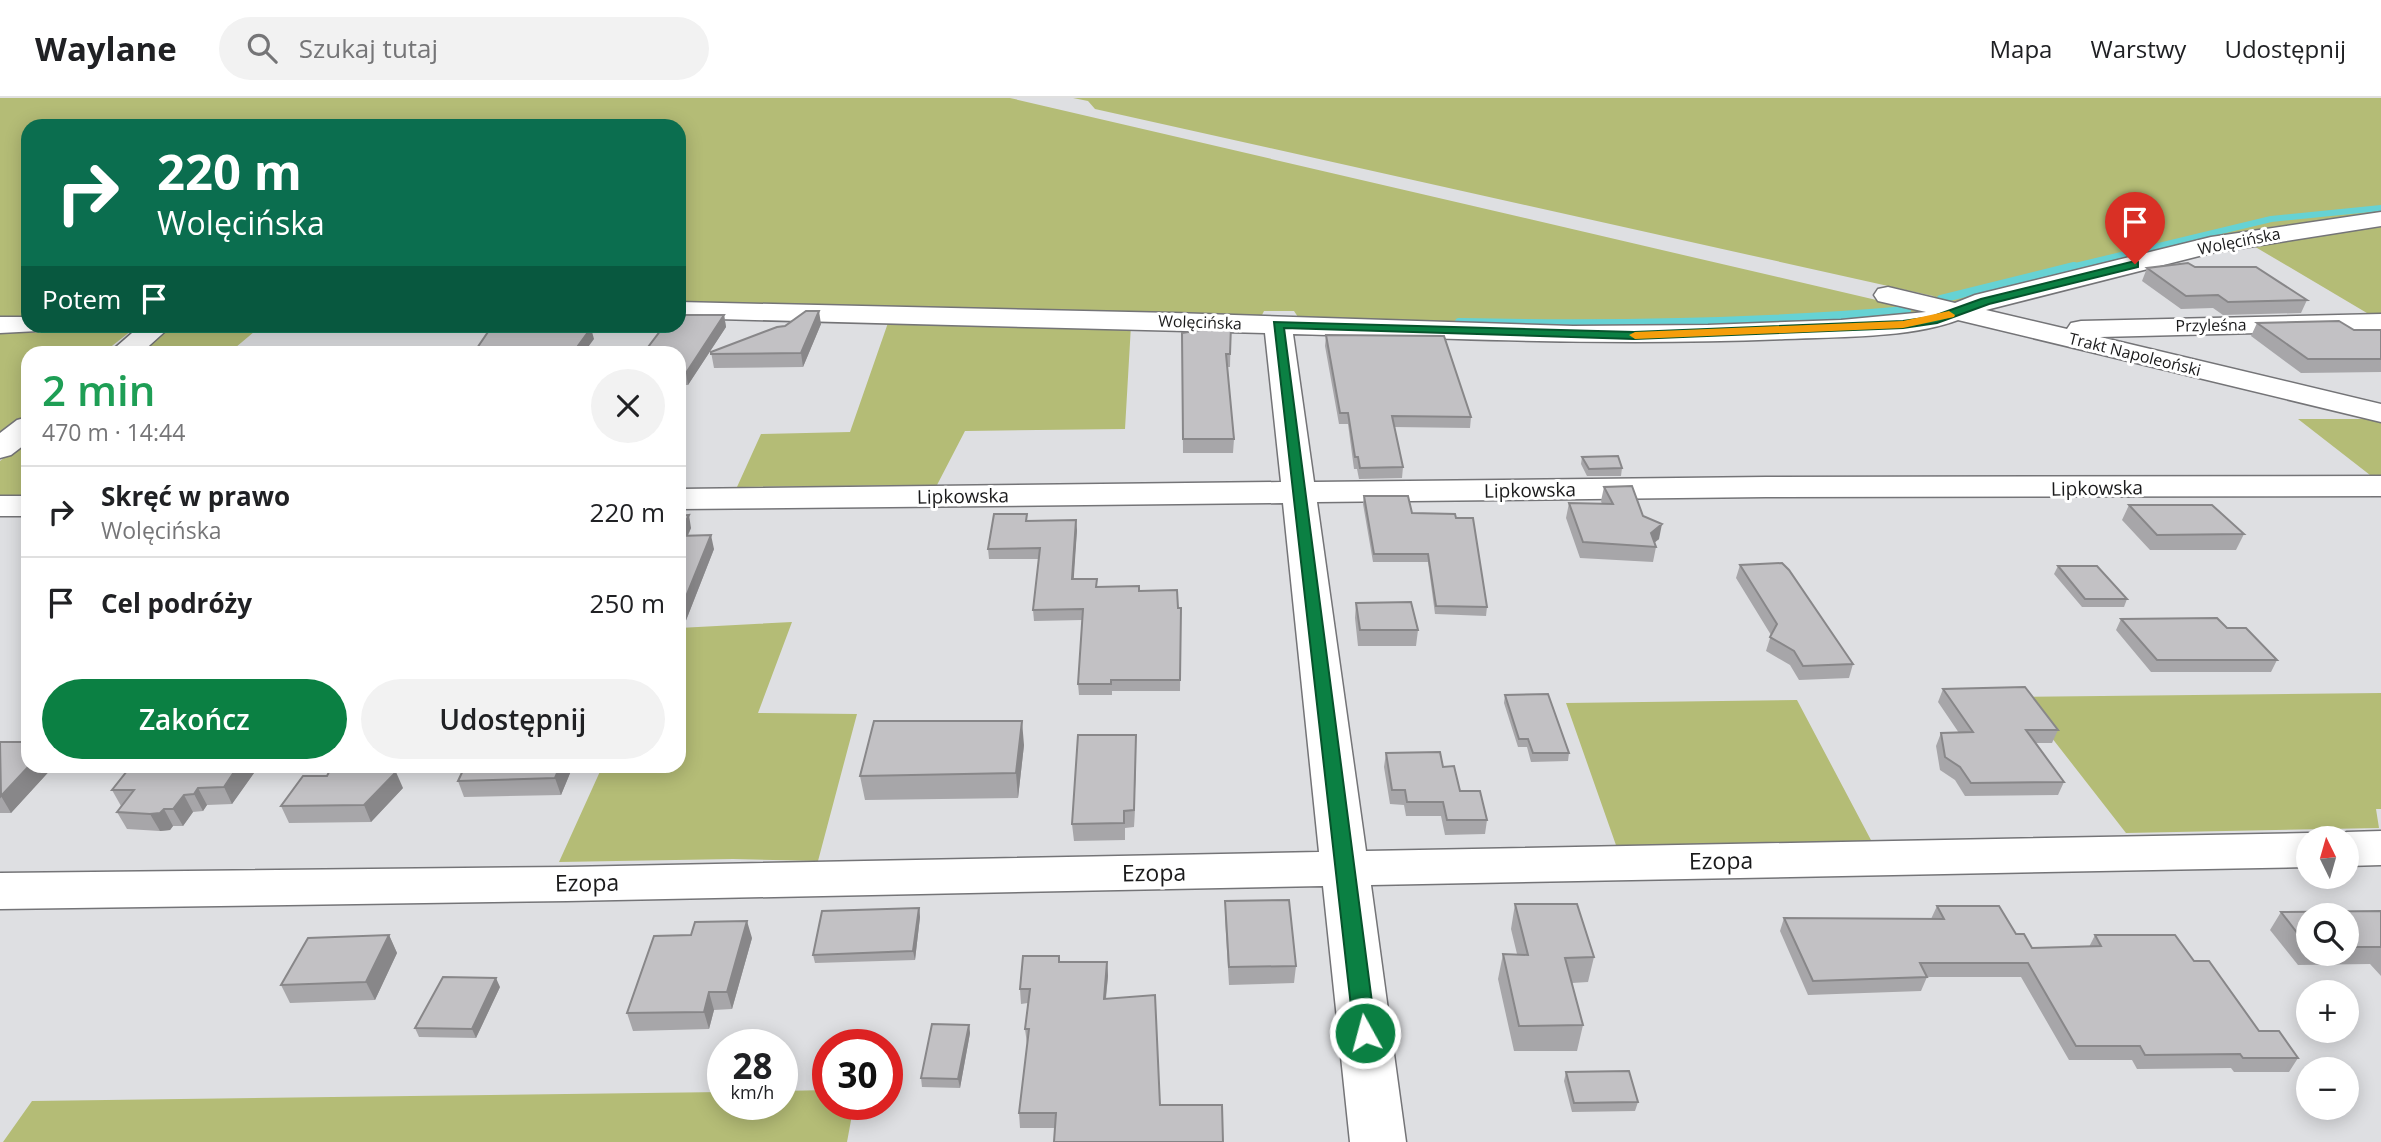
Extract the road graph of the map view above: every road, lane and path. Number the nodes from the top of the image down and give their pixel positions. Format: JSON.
{"nodes":[{"id":1,"x":2381,"y":219,"type":"edge"},
{"id":2,"x":1888,"y":295,"type":"dead end"},
{"id":3,"x":686,"y":310,"type":"edge"},
{"id":4,"x":1957,"y":312,"type":"junction"},
{"id":5,"x":2381,"y":322,"type":"edge"},
{"id":6,"x":1278,"y":324,"type":"junction"},
{"id":7,"x":0,"y":325,"type":"edge"},
{"id":8,"x":21,"y":325,"type":"edge"},
{"id":9,"x":2041,"y":331,"type":"junction"},
{"id":10,"x":148,"y":333,"type":"edge"},
{"id":11,"x":131,"y":346,"type":"edge"},
{"id":12,"x":2381,"y":413,"type":"edge"},
{"id":13,"x":21,"y":432,"type":"edge"},
{"id":14,"x":0,"y":449,"type":"edge"},
{"id":15,"x":2381,"y":486,"type":"edge"},
{"id":16,"x":1300,"y":493,"type":"junction"},
{"id":17,"x":686,"y":499,"type":"edge"},
{"id":18,"x":0,"y":506,"type":"edge"},
{"id":19,"x":21,"y":506,"type":"edge"},
{"id":20,"x":2381,"y":848,"type":"edge"},
{"id":21,"x":2359,"y":849,"type":"edge"},
{"id":22,"x":2296,"y":850,"type":"edge"},
{"id":23,"x":1346,"y":870,"type":"junction"},
{"id":24,"x":0,"y":891,"type":"edge"},
{"id":25,"x":1378,"y":1142,"type":"edge"}],
"edges":[{"from":1,"to":4,"type":"street","name":"Wolęcińska"},
{"from":2,"to":4,"type":"street","name":"Trakt Napoleoński"},
{"from":3,"to":6,"type":"street","name":"Wolęcińska"},
{"from":4,"to":6,"type":"street","name":"Wolęcińska"},
{"from":4,"to":9,"type":"street","name":"Trakt Napoleoński"},
{"from":5,"to":9,"type":"street","name":"Przyleśna"},
{"from":6,"to":16,"type":"street"},
{"from":7,"to":8,"type":"street"},
{"from":9,"to":12,"type":"street","name":"Trakt Napoleoński"},
{"from":10,"to":11,"type":"street"},
{"from":13,"to":14,"type":"street"},
{"from":15,"to":16,"type":"street","name":"Lipkowska"},
{"from":16,"to":17,"type":"street","name":"Lipkowska"},
{"from":16,"to":23,"type":"street"},
{"from":18,"to":19,"type":"street"},
{"from":20,"to":21,"type":"street"},
{"from":22,"to":23,"type":"street","name":"Ezopa"},
{"from":23,"to":24,"type":"street","name":"Ezopa"},
{"from":23,"to":25,"type":"street"}]}
